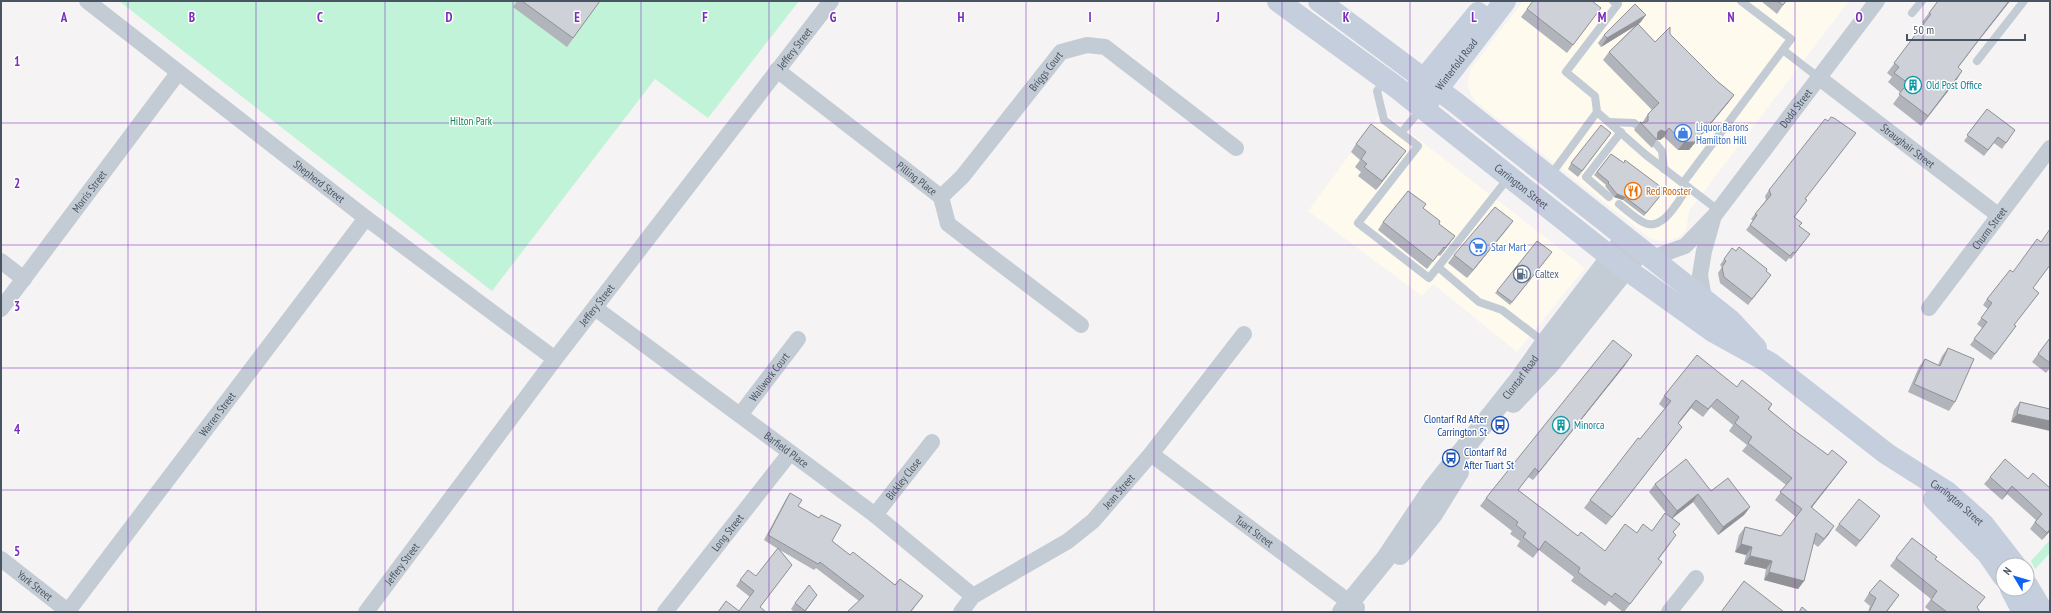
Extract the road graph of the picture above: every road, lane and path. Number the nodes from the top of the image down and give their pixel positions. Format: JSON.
{"nodes":[{"id":1,"x":87,"y":1,"type":"edge"},
{"id":2,"x":831,"y":1,"type":"edge"},
{"id":3,"x":1278,"y":1,"type":"edge"},
{"id":4,"x":1319,"y":1,"type":"edge"},
{"id":5,"x":1488,"y":1,"type":"edge"},
{"id":6,"x":1505,"y":1,"type":"edge"},
{"id":7,"x":1613,"y":1,"type":"edge"},
{"id":8,"x":1741,"y":1,"type":"edge"},
{"id":9,"x":1877,"y":1,"type":"edge"},
{"id":10,"x":1922,"y":1,"type":"edge"},
{"id":11,"x":2024,"y":1,"type":"edge"},
{"id":12,"x":1912,"y":13,"type":"dead end"},
{"id":13,"x":1783,"y":50,"type":"junction"},
{"id":14,"x":1977,"y":61,"type":"dead end"},
{"id":15,"x":777,"y":70,"type":"junction"},
{"id":16,"x":178,"y":73,"type":"junction"},
{"id":17,"x":1818,"y":76,"type":"junction"},
{"id":18,"x":1386,"y":80,"type":"junction"},
{"id":19,"x":1431,"y":83,"type":"junction"},
{"id":20,"x":1416,"y":102,"type":"junction"},
{"id":21,"x":1598,"y":112,"type":"junction"},
{"id":22,"x":1609,"y":122,"type":"junction"},
{"id":23,"x":1638,"y":126,"type":"dead end"},
{"id":24,"x":1621,"y":132,"type":"junction"},
{"id":25,"x":1401,"y":133,"type":"junction"},
{"id":26,"x":1656,"y":144,"type":"edge"},
{"id":27,"x":1236,"y":148,"type":"dead end"},
{"id":28,"x":2050,"y":148,"type":"edge"},
{"id":29,"x":1664,"y":169,"type":"junction"},
{"id":30,"x":1509,"y":177,"type":"junction"},
{"id":31,"x":1550,"y":177,"type":"junction"},
{"id":32,"x":1685,"y":185,"type":"junction"},
{"id":33,"x":941,"y":197,"type":"junction"},
{"id":34,"x":1609,"y":197,"type":"dead end"},
{"id":35,"x":1618,"y":204,"type":"dead end"},
{"id":36,"x":1716,"y":213,"type":"junction"},
{"id":37,"x":1998,"y":215,"type":"junction"},
{"id":38,"x":366,"y":218,"type":"junction"},
{"id":39,"x":1640,"y":248,"type":"junction"},
{"id":40,"x":1,"y":261,"type":"edge"},
{"id":41,"x":1618,"y":263,"type":"junction"},
{"id":42,"x":1438,"y":267,"type":"junction"},
{"id":43,"x":24,"y":279,"type":"junction"},
{"id":44,"x":1704,"y":299,"type":"junction"},
{"id":45,"x":595,"y":308,"type":"junction"},
{"id":46,"x":1929,"y":308,"type":"dead end"},
{"id":47,"x":1,"y":309,"type":"edge"},
{"id":48,"x":1081,"y":325,"type":"dead end"},
{"id":49,"x":1244,"y":334,"type":"dead end"},
{"id":50,"x":798,"y":339,"type":"dead end"},
{"id":51,"x":1544,"y":343,"type":"junction"},
{"id":52,"x":555,"y":359,"type":"junction"},
{"id":53,"x":1770,"y":363,"type":"junction"},
{"id":54,"x":740,"y":415,"type":"junction"},
{"id":55,"x":932,"y":442,"type":"dead end"},
{"id":56,"x":790,"y":453,"type":"junction"},
{"id":57,"x":1151,"y":454,"type":"junction"},
{"id":58,"x":1887,"y":454,"type":"junction"},
{"id":59,"x":875,"y":515,"type":"junction"},
{"id":60,"x":2009,"y":557,"type":"edge"},
{"id":61,"x":2,"y":563,"type":"edge"},
{"id":62,"x":1995,"y":564,"type":"edge"},
{"id":63,"x":1696,"y":578,"type":"dead end"},
{"id":64,"x":973,"y":596,"type":"junction"},
{"id":65,"x":2015,"y":597,"type":"edge"},
{"id":66,"x":2034,"y":597,"type":"edge"},
{"id":67,"x":1350,"y":609,"type":"edge"},
{"id":68,"x":69,"y":612,"type":"edge"},
{"id":69,"x":366,"y":612,"type":"edge"},
{"id":70,"x":665,"y":612,"type":"edge"},
{"id":71,"x":961,"y":612,"type":"edge"},
{"id":72,"x":1669,"y":612,"type":"edge"},
{"id":73,"x":2023,"y":612,"type":"edge"},
{"id":74,"x":2043,"y":612,"type":"edge"}],
"edges":[{"from":1,"to":16,"type":"street","name":"Shepherd Street"},
{"from":2,"to":15,"type":"street","name":"Jeffery Street"},
{"from":3,"to":18,"type":"main road","name":"Carrington Street"},
{"from":4,"to":19,"type":"main road","name":"Carrington Street"},
{"from":5,"to":19,"type":"main road","name":"Winterfold Road"},
{"from":6,"to":19,"type":"main road","name":"Winterfold Road"},
{"from":7,"to":21,"type":"lane"},
{"from":8,"to":13,"type":"lane"},
{"from":9,"to":17,"type":"street","name":"Dodd Street"},
{"from":10,"to":12,"type":"lane"},
{"from":11,"to":14,"type":"lane"},
{"from":13,"to":17,"type":"lane"},
{"from":13,"to":32,"type":"lane"},
{"from":15,"to":33,"type":"street","name":"Pilling Place"},
{"from":15,"to":45,"type":"street","name":"Jeffery Street"},
{"from":16,"to":38,"type":"street","name":"Shepherd Street"},
{"from":16,"to":43,"type":"street","name":"Morris Street"},
{"from":17,"to":36,"type":"street","name":"Dodd Street"},
{"from":17,"to":37,"type":"street","name":"Straughair Street"},
{"from":18,"to":20,"type":"main road","name":"Carrington Street"},
{"from":18,"to":25,"type":"lane"},
{"from":19,"to":20,"type":"main road","name":"Winterfold Road"},
{"from":19,"to":31,"type":"main road","name":"Carrington Street"},
{"from":20,"to":25,"type":"lane"},
{"from":20,"to":30,"type":"main road","name":"Carrington Street"},
{"from":21,"to":22,"type":"lane"},
{"from":21,"to":31,"type":"lane"},
{"from":22,"to":23,"type":"lane"},
{"from":22,"to":24,"type":"lane"},
{"from":24,"to":29,"type":"lane"},
{"from":24,"to":34,"type":"lane"},
{"from":25,"to":42,"type":"lane"},
{"from":26,"to":29,"type":"lane"},
{"from":27,"to":33,"type":"street","name":"Briggs Court"},
{"from":28,"to":37,"type":"street","name":"Churm Street"},
{"from":29,"to":32,"type":"lane"},
{"from":30,"to":41,"type":"main road","name":"Carrington Street"},
{"from":30,"to":42,"type":"lane"},
{"from":31,"to":39,"type":"main road","name":"Carrington Street"},
{"from":32,"to":35,"type":"lane"},
{"from":32,"to":36,"type":"lane"},
{"from":33,"to":48,"type":"street","name":"Pilling Place"},
{"from":36,"to":39,"type":"street","name":"Dodd Street"},
{"from":36,"to":44,"type":"street","name":"Dodd Street"},
{"from":37,"to":46,"type":"street","name":"Churm Street"},
{"from":38,"to":52,"type":"street","name":"Shepherd Street"},
{"from":38,"to":68,"type":"street","name":"Warren Street"},
{"from":39,"to":41,"type":"street","name":"Clontarf Road"},
{"from":39,"to":44,"type":"main road","name":"Carrington Street"},
{"from":40,"to":43,"type":"street"},
{"from":41,"to":51,"type":"street","name":"Clontarf Road"},
{"from":41,"to":53,"type":"main road","name":"Carrington Street"},
{"from":41,"to":67,"type":"street","name":"Clontarf Road"},
{"from":42,"to":51,"type":"lane"},
{"from":43,"to":47,"type":"street","name":"Morris Street"},
{"from":44,"to":53,"type":"main road","name":"Carrington Street"},
{"from":45,"to":52,"type":"street","name":"Jeffery Street"},
{"from":45,"to":54,"type":"street","name":"Barfield Place"},
{"from":49,"to":57,"type":"street","name":"Jean Street"},
{"from":50,"to":54,"type":"street","name":"Wallwork Court"},
{"from":51,"to":67,"type":"street","name":"Clontarf Road"},
{"from":52,"to":69,"type":"street","name":"Jeffery Street"},
{"from":53,"to":58,"type":"main road","name":"Carrington Street"},
{"from":54,"to":56,"type":"street","name":"Barfield Place"},
{"from":55,"to":59,"type":"street","name":"Bickley Close"},
{"from":56,"to":59,"type":"street","name":"Barfield Place"},
{"from":56,"to":70,"type":"street","name":"Long Street"},
{"from":57,"to":64,"type":"street","name":"Jean Street"},
{"from":57,"to":67,"type":"street","name":"Tuart Street"},
{"from":58,"to":60,"type":"main road","name":"Carrington Street"},
{"from":58,"to":62,"type":"main road","name":"Carrington Street"},
{"from":59,"to":64,"type":"street","name":"Barfield Place"},
{"from":61,"to":68,"type":"street","name":"York Street"},
{"from":63,"to":72,"type":"street"},
{"from":64,"to":71,"type":"street","name":"Jean Street"},
{"from":65,"to":73,"type":"main road"},
{"from":66,"to":74,"type":"main road"}]}
